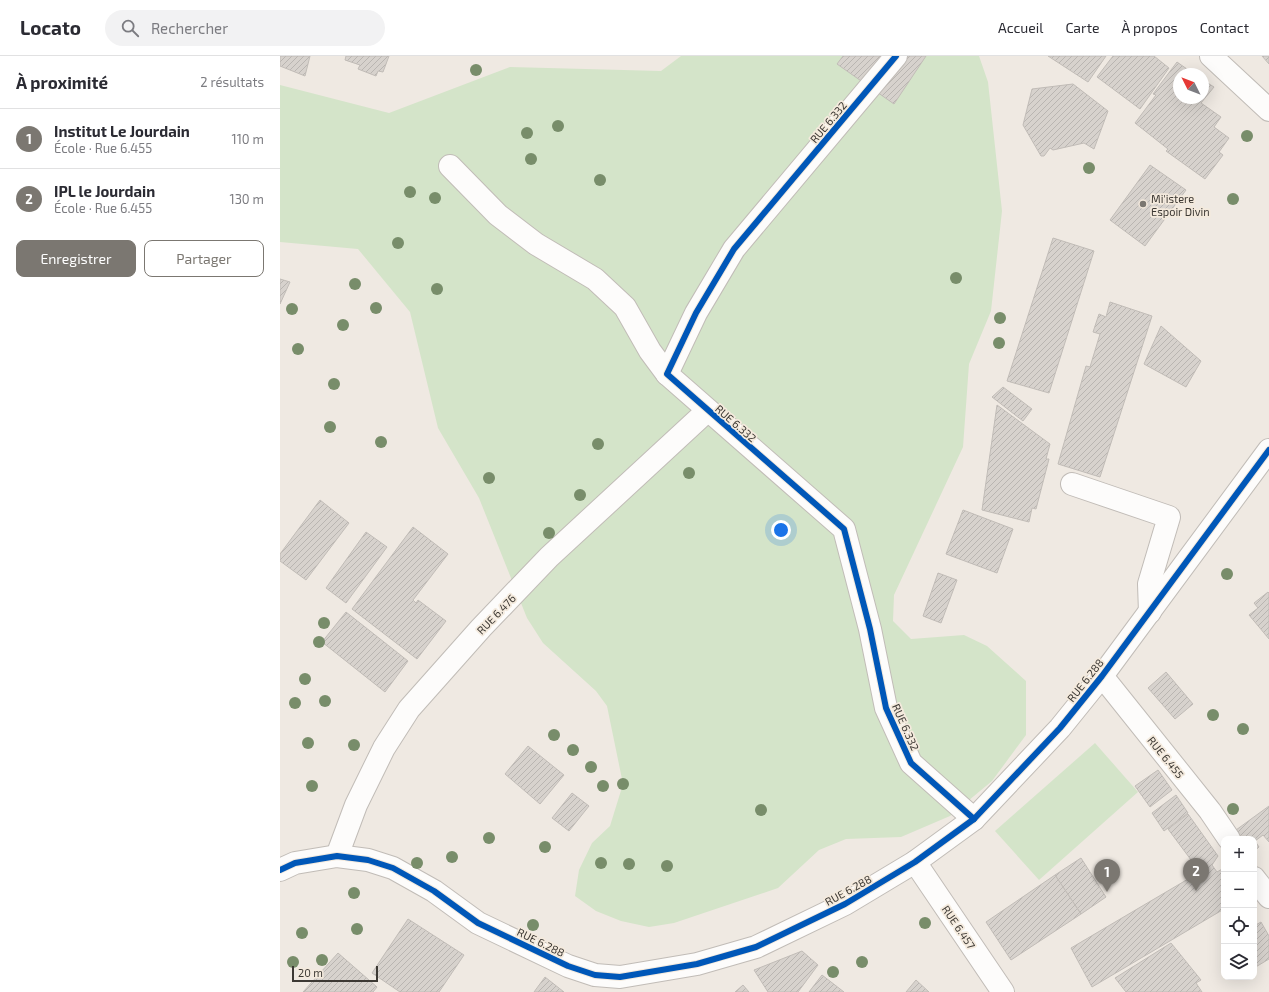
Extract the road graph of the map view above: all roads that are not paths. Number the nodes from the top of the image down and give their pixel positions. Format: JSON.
{"nodes":[{"id":1,"x":896,"y":56,"type":"edge"},
{"id":2,"x":1211,"y":56,"type":"edge"},
{"id":3,"x":1269,"y":110,"type":"edge"},
{"id":4,"x":450,"y":166,"type":"dead end"},
{"id":5,"x":667,"y":374,"type":"junction"},
{"id":6,"x":707,"y":411,"type":"junction"},
{"id":7,"x":1269,"y":450,"type":"edge"},
{"id":8,"x":1072,"y":484,"type":"dead end"},
{"id":9,"x":1150,"y":612,"type":"junction"},
{"id":10,"x":1102,"y":676,"type":"junction"},
{"id":11,"x":974,"y":818,"type":"junction"},
{"id":12,"x":1227,"y":836,"type":"edge"},
{"id":13,"x":337,"y":856,"type":"junction"},
{"id":14,"x":915,"y":862,"type":"junction"},
{"id":15,"x":280,"y":870,"type":"edge"},
{"id":16,"x":1257,"y":882,"type":"edge"},
{"id":17,"x":1269,"y":897,"type":"edge"},
{"id":18,"x":624,"y":984,"type":"edge"},
{"id":19,"x":1003,"y":992,"type":"edge"}],
"edges":[{"from":1,"to":5,"type":"street","name":"RUE 6.332"},
{"from":2,"to":3,"type":"street"},
{"from":4,"to":5,"type":"street"},
{"from":5,"to":6,"type":"street","name":"RUE 6.332"},
{"from":6,"to":11,"type":"street","name":"RUE 6.332"},
{"from":6,"to":13,"type":"street","name":"RUE 6.476"},
{"from":7,"to":9,"type":"street","name":"RUE 6.288"},
{"from":8,"to":9,"type":"street"},
{"from":9,"to":10,"type":"street","name":"RUE 6.288"},
{"from":10,"to":11,"type":"street","name":"RUE 6.288"},
{"from":10,"to":12,"type":"street","name":"RUE 6.455"},
{"from":11,"to":14,"type":"street","name":"RUE 6.288"},
{"from":13,"to":15,"type":"street","name":"RUE 6.288"},
{"from":13,"to":18,"type":"street","name":"RUE 6.288"},
{"from":14,"to":18,"type":"street","name":"RUE 6.288"},
{"from":14,"to":19,"type":"street","name":"RUE 6.457"},
{"from":16,"to":17,"type":"street"}]}
